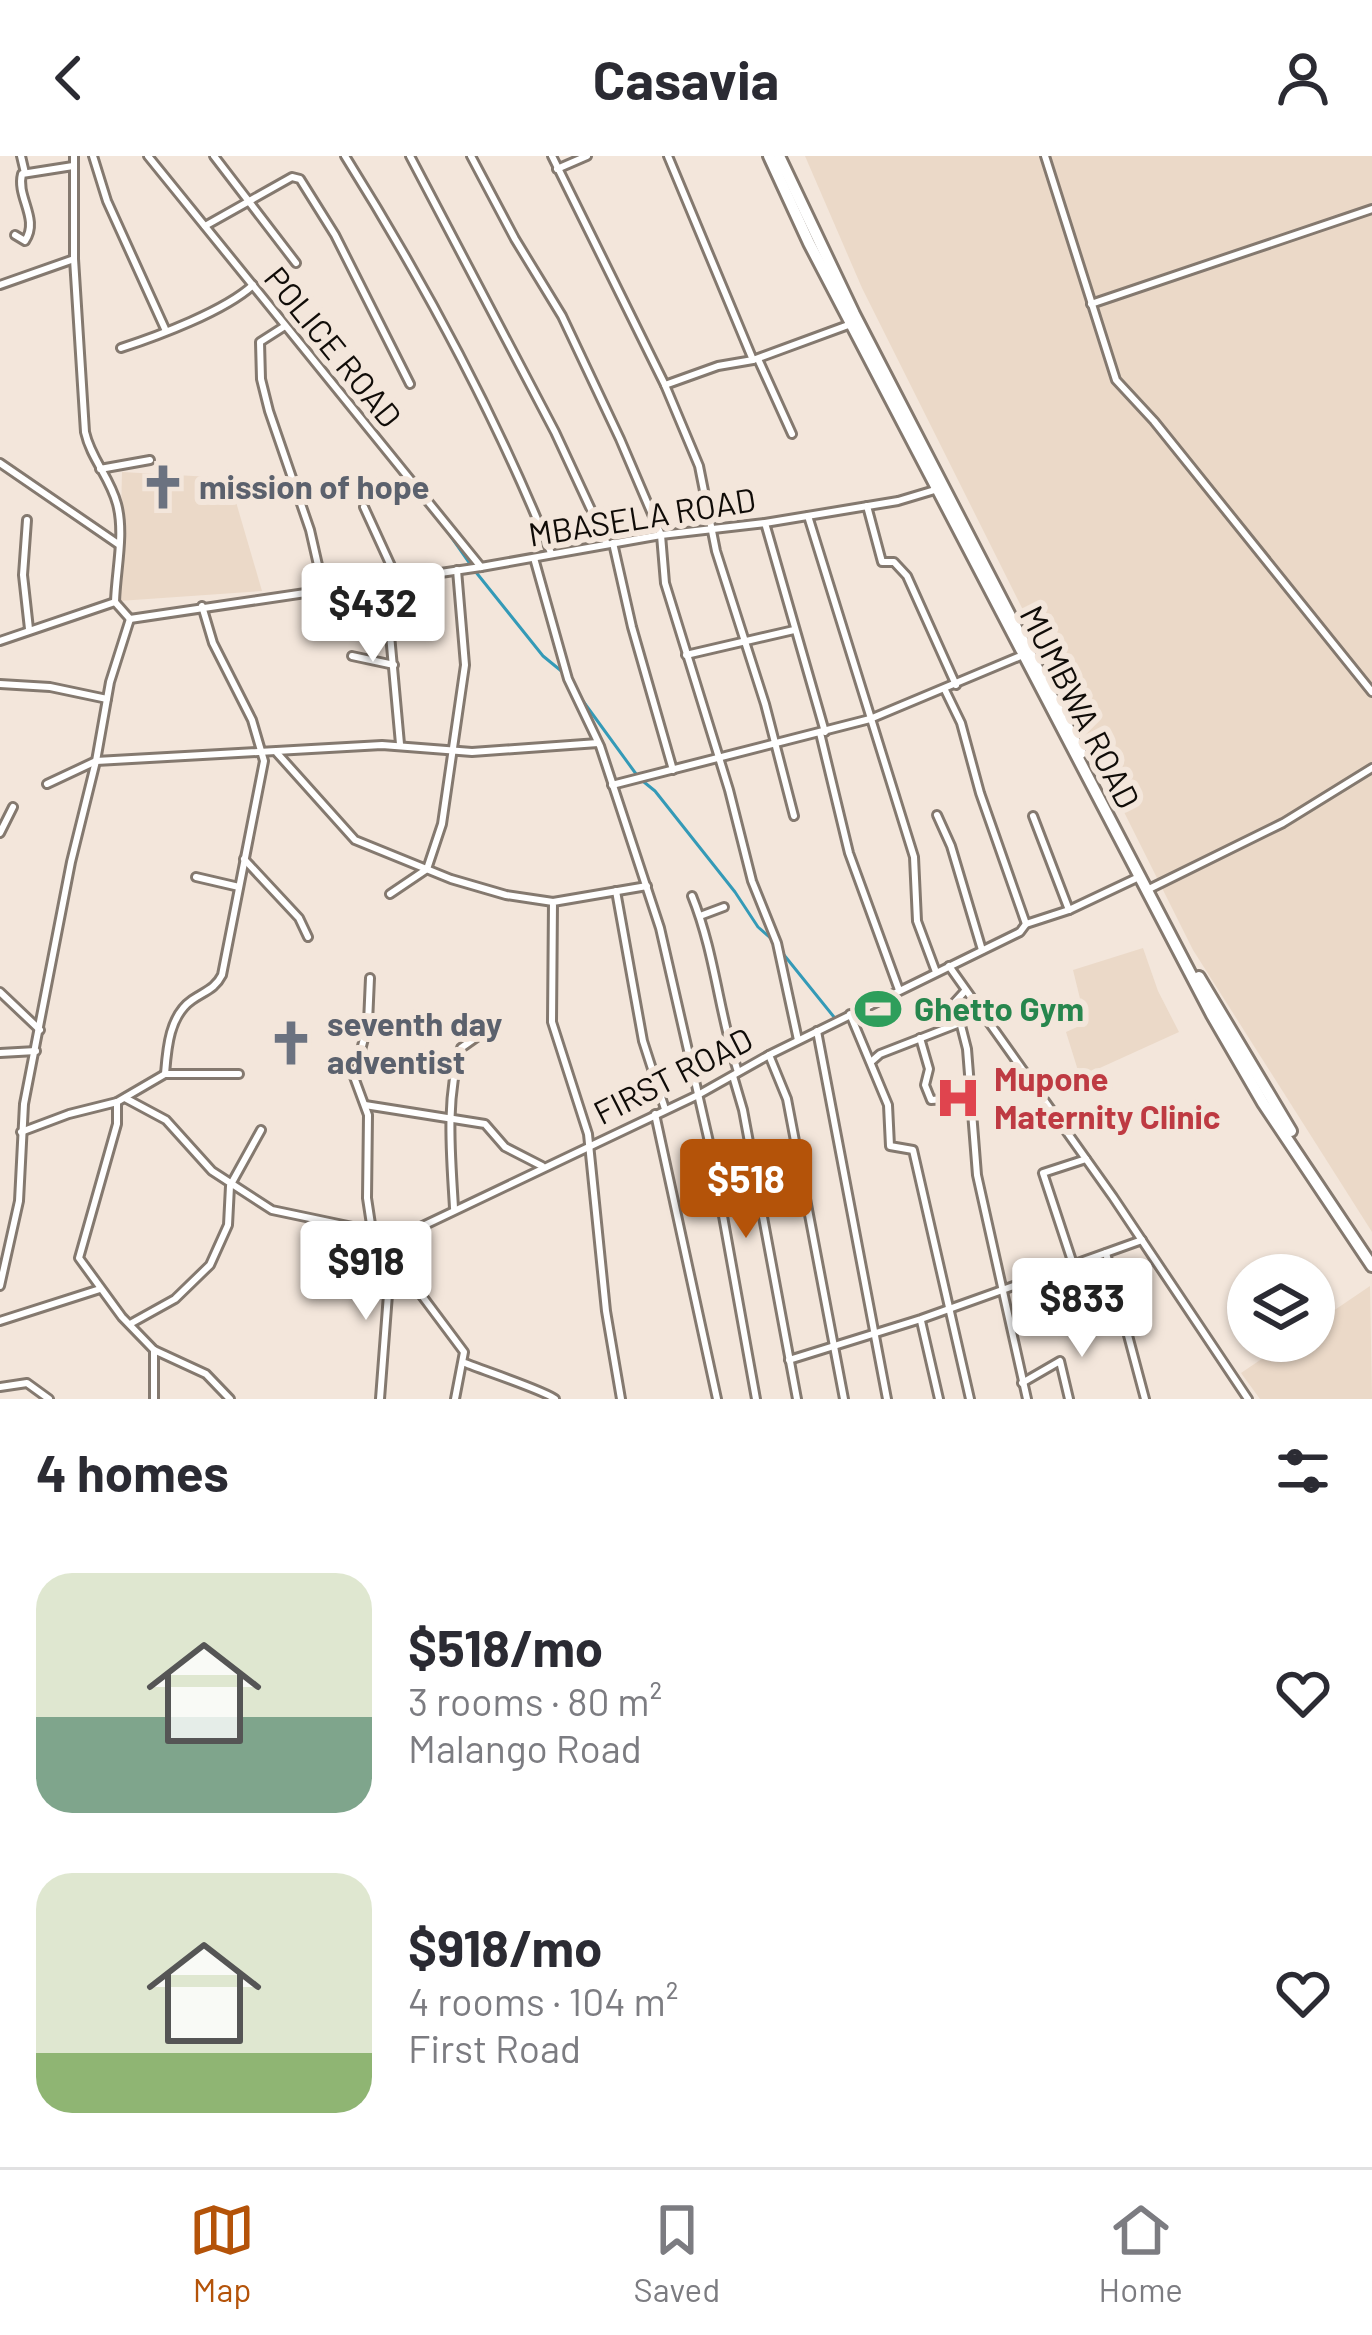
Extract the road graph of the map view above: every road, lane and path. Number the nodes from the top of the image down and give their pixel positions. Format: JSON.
{"nodes":[{"id":1,"x":21,"y":156,"type":"edge"},
{"id":2,"x":74,"y":156,"type":"edge"},
{"id":3,"x":93,"y":156,"type":"edge"},
{"id":4,"x":148,"y":156,"type":"edge"},
{"id":5,"x":214,"y":156,"type":"edge"},
{"id":6,"x":345,"y":156,"type":"edge"},
{"id":7,"x":410,"y":156,"type":"edge"},
{"id":8,"x":472,"y":156,"type":"edge"},
{"id":9,"x":552,"y":156,"type":"edge"},
{"id":10,"x":587,"y":156,"type":"edge"},
{"id":11,"x":668,"y":156,"type":"edge"},
{"id":12,"x":769,"y":156,"type":"edge"},
{"id":13,"x":779,"y":156,"type":"edge"},
{"id":14,"x":1045,"y":156,"type":"edge"},
{"id":15,"x":73,"y":166,"type":"junction"},
{"id":16,"x":557,"y":169,"type":"junction"},
{"id":17,"x":25,"y":173,"type":"junction"},
{"id":18,"x":246,"y":200,"type":"junction"},
{"id":19,"x":1372,"y":208,"type":"edge"},
{"id":20,"x":205,"y":226,"type":"junction"},
{"id":21,"x":15,"y":235,"type":"dead end"},
{"id":22,"x":74,"y":259,"type":"junction"},
{"id":23,"x":296,"y":263,"type":"dead end"},
{"id":24,"x":253,"y":285,"type":"junction"},
{"id":25,"x":0,"y":286,"type":"edge"},
{"id":26,"x":1091,"y":304,"type":"junction"},
{"id":27,"x":851,"y":324,"type":"junction"},
{"id":28,"x":285,"y":326,"type":"junction"},
{"id":29,"x":166,"y":331,"type":"junction"},
{"id":30,"x":121,"y":348,"type":"dead end"},
{"id":31,"x":755,"y":360,"type":"junction"},
{"id":32,"x":410,"y":384,"type":"dead end"},
{"id":33,"x":665,"y":385,"type":"junction"},
{"id":34,"x":792,"y":434,"type":"dead end"},
{"id":35,"x":150,"y":460,"type":"dead end"},
{"id":36,"x":0,"y":463,"type":"edge"},
{"id":37,"x":100,"y":469,"type":"junction"},
{"id":38,"x":941,"y":487,"type":"junction"},
{"id":39,"x":867,"y":506,"type":"junction"},
{"id":40,"x":364,"y":508,"type":"dead end"},
{"id":41,"x":808,"y":515,"type":"junction"},
{"id":42,"x":27,"y":520,"type":"dead end"},
{"id":43,"x":765,"y":523,"type":"junction"},
{"id":44,"x":712,"y":530,"type":"junction"},
{"id":45,"x":661,"y":535,"type":"junction"},
{"id":46,"x":610,"y":543,"type":"junction"},
{"id":47,"x":118,"y":544,"type":"junction"},
{"id":48,"x":551,"y":554,"type":"junction"},
{"id":49,"x":534,"y":558,"type":"junction"},
{"id":50,"x":481,"y":567,"type":"junction"},
{"id":51,"x":457,"y":570,"type":"junction"},
{"id":52,"x":397,"y":578,"type":"junction"},
{"id":53,"x":385,"y":580,"type":"junction"},
{"id":54,"x":323,"y":587,"type":"junction"},
{"id":55,"x":116,"y":602,"type":"junction"},
{"id":56,"x":202,"y":606,"type":"junction"},
{"id":57,"x":130,"y":619,"type":"junction"},
{"id":58,"x":29,"y":629,"type":"junction"},
{"id":59,"x":795,"y":630,"type":"junction"},
{"id":60,"x":0,"y":641,"type":"edge"},
{"id":61,"x":746,"y":641,"type":"junction"},
{"id":62,"x":686,"y":655,"type":"junction"},
{"id":63,"x":1023,"y":655,"type":"junction"},
{"id":64,"x":352,"y":656,"type":"dead end"},
{"id":65,"x":394,"y":665,"type":"junction"},
{"id":66,"x":0,"y":684,"type":"edge"},
{"id":67,"x":956,"y":685,"type":"junction"},
{"id":68,"x":946,"y":689,"type":"junction"},
{"id":69,"x":1372,"y":692,"type":"edge"},
{"id":70,"x":107,"y":699,"type":"junction"},
{"id":71,"x":870,"y":719,"type":"junction"},
{"id":72,"x":822,"y":733,"type":"junction"},
{"id":73,"x":598,"y":743,"type":"junction"},
{"id":74,"x":777,"y":744,"type":"junction"},
{"id":75,"x":400,"y":746,"type":"junction"},
{"id":76,"x":263,"y":751,"type":"junction"},
{"id":77,"x":451,"y":751,"type":"junction"},
{"id":78,"x":277,"y":754,"type":"junction"},
{"id":79,"x":719,"y":758,"type":"junction"},
{"id":80,"x":96,"y":761,"type":"junction"},
{"id":81,"x":1372,"y":768,"type":"edge"},
{"id":82,"x":673,"y":770,"type":"junction"},
{"id":83,"x":47,"y":784,"type":"dead end"},
{"id":84,"x":612,"y":785,"type":"junction"},
{"id":85,"x":13,"y":807,"type":"dead end"},
{"id":86,"x":937,"y":815,"type":"dead end"},
{"id":87,"x":794,"y":816,"type":"dead end"},
{"id":88,"x":1033,"y":816,"type":"dead end"},
{"id":89,"x":0,"y":833,"type":"edge"},
{"id":90,"x":244,"y":859,"type":"junction"},
{"id":91,"x":427,"y":869,"type":"junction"},
{"id":92,"x":1142,"y":876,"type":"junction"},
{"id":93,"x":196,"y":877,"type":"dead end"},
{"id":94,"x":647,"y":886,"type":"junction"},
{"id":95,"x":238,"y":887,"type":"junction"},
{"id":96,"x":1148,"y":890,"type":"junction"},
{"id":97,"x":616,"y":891,"type":"junction"},
{"id":98,"x":390,"y":895,"type":"dead end"},
{"id":99,"x":692,"y":896,"type":"dead end"},
{"id":100,"x":553,"y":902,"type":"junction"},
{"id":101,"x":724,"y":907,"type":"dead end"},
{"id":102,"x":1069,"y":910,"type":"junction"},
{"id":103,"x":700,"y":916,"type":"junction"},
{"id":104,"x":1026,"y":924,"type":"junction"},
{"id":105,"x":308,"y":938,"type":"dead end"},
{"id":106,"x":982,"y":950,"type":"junction"},
{"id":107,"x":949,"y":966,"type":"junction"},
{"id":108,"x":936,"y":972,"type":"junction"},
{"id":109,"x":370,"y":978,"type":"dead end"},
{"id":110,"x":899,"y":990,"type":"junction"},
{"id":111,"x":964,"y":991,"type":"junction"},
{"id":112,"x":0,"y":992,"type":"edge"},
{"id":113,"x":850,"y":1014,"type":"junction"},
{"id":114,"x":960,"y":1023,"type":"junction"},
{"id":115,"x":40,"y":1030,"type":"junction"},
{"id":116,"x":817,"y":1031,"type":"junction"},
{"id":117,"x":478,"y":1036,"type":"dead end"},
{"id":118,"x":920,"y":1038,"type":"junction"},
{"id":119,"x":798,"y":1040,"type":"junction"},
{"id":120,"x":36,"y":1052,"type":"junction"},
{"id":121,"x":0,"y":1053,"type":"edge"},
{"id":122,"x":769,"y":1055,"type":"junction"},
{"id":123,"x":872,"y":1061,"type":"junction"},
{"id":124,"x":165,"y":1074,"type":"junction"},
{"id":125,"x":239,"y":1074,"type":"dead end"},
{"id":126,"x":735,"y":1075,"type":"junction"},
{"id":127,"x":698,"y":1095,"type":"junction"},
{"id":128,"x":947,"y":1099,"type":"dead end"},
{"id":129,"x":121,"y":1100,"type":"junction"},
{"id":130,"x":365,"y":1105,"type":"junction"},
{"id":131,"x":665,"y":1109,"type":"junction"},
{"id":132,"x":655,"y":1114,"type":"junction"},
{"id":133,"x":452,"y":1121,"type":"junction"},
{"id":134,"x":261,"y":1130,"type":"dead end"},
{"id":135,"x":20,"y":1132,"type":"junction"},
{"id":136,"x":590,"y":1145,"type":"junction"},
{"id":137,"x":1086,"y":1159,"type":"junction"},
{"id":138,"x":543,"y":1167,"type":"junction"},
{"id":139,"x":230,"y":1186,"type":"junction"},
{"id":140,"x":454,"y":1208,"type":"junction"},
{"id":141,"x":372,"y":1231,"type":"junction"},
{"id":142,"x":1142,"y":1240,"type":"junction"},
{"id":143,"x":389,"y":1247,"type":"junction"},
{"id":144,"x":1106,"y":1253,"type":"junction"},
{"id":145,"x":1372,"y":1253,"type":"edge"},
{"id":146,"x":1073,"y":1264,"type":"junction"},
{"id":147,"x":1372,"y":1266,"type":"edge"},
{"id":148,"x":0,"y":1286,"type":"edge"},
{"id":149,"x":100,"y":1289,"type":"junction"},
{"id":150,"x":1001,"y":1289,"type":"junction"},
{"id":151,"x":949,"y":1308,"type":"junction"},
{"id":152,"x":921,"y":1319,"type":"junction"},
{"id":153,"x":0,"y":1322,"type":"edge"},
{"id":154,"x":130,"y":1324,"type":"junction"},
{"id":155,"x":875,"y":1333,"type":"junction"},
{"id":156,"x":836,"y":1346,"type":"junction"},
{"id":157,"x":154,"y":1350,"type":"junction"},
{"id":158,"x":789,"y":1360,"type":"junction"},
{"id":159,"x":465,"y":1363,"type":"junction"},
{"id":160,"x":1022,"y":1383,"type":"junction"},
{"id":161,"x":0,"y":1387,"type":"edge"},
{"id":162,"x":49,"y":1399,"type":"edge"},
{"id":163,"x":154,"y":1399,"type":"edge"},
{"id":164,"x":230,"y":1399,"type":"edge"},
{"id":165,"x":380,"y":1399,"type":"edge"},
{"id":166,"x":455,"y":1399,"type":"edge"},
{"id":167,"x":555,"y":1399,"type":"edge"},
{"id":168,"x":621,"y":1399,"type":"edge"},
{"id":169,"x":717,"y":1399,"type":"edge"},
{"id":170,"x":756,"y":1399,"type":"edge"},
{"id":171,"x":797,"y":1399,"type":"edge"},
{"id":172,"x":844,"y":1399,"type":"edge"},
{"id":173,"x":887,"y":1399,"type":"edge"},
{"id":174,"x":939,"y":1399,"type":"edge"},
{"id":175,"x":970,"y":1399,"type":"edge"},
{"id":176,"x":1027,"y":1399,"type":"edge"},
{"id":177,"x":1069,"y":1399,"type":"edge"},
{"id":178,"x":1145,"y":1399,"type":"edge"},
{"id":179,"x":1248,"y":1399,"type":"edge"}],
"edges":[{"from":1,"to":17,"type":"street"},
{"from":2,"to":15,"type":"street"},
{"from":3,"to":29,"type":"street"},
{"from":4,"to":20,"type":"street","name":"POLICE ROAD"},
{"from":5,"to":18,"type":"street"},
{"from":6,"to":48,"type":"street"},
{"from":7,"to":46,"type":"street"},
{"from":8,"to":45,"type":"street"},
{"from":9,"to":16,"type":"street"},
{"from":10,"to":16,"type":"street"},
{"from":11,"to":31,"type":"street"},
{"from":12,"to":27,"type":"main road","name":"MUMBWA ROAD"},
{"from":13,"to":38,"type":"main road","name":"MUMBWA ROAD"},
{"from":14,"to":26,"type":"street"},
{"from":15,"to":17,"type":"street"},
{"from":15,"to":22,"type":"street"},
{"from":16,"to":33,"type":"street"},
{"from":17,"to":21,"type":"street"},
{"from":18,"to":20,"type":"street"},
{"from":18,"to":23,"type":"street"},
{"from":18,"to":32,"type":"street"},
{"from":19,"to":26,"type":"street"},
{"from":20,"to":24,"type":"street","name":"POLICE ROAD"},
{"from":22,"to":25,"type":"street"},
{"from":22,"to":37,"type":"street"},
{"from":24,"to":28,"type":"street","name":"POLICE ROAD"},
{"from":24,"to":29,"type":"street"},
{"from":26,"to":69,"type":"street"},
{"from":27,"to":31,"type":"street"},
{"from":27,"to":38,"type":"main road","name":"MUMBWA ROAD"},
{"from":28,"to":50,"type":"street","name":"POLICE ROAD"},
{"from":28,"to":54,"type":"street"},
{"from":29,"to":30,"type":"street"},
{"from":31,"to":33,"type":"street"},
{"from":31,"to":34,"type":"street"},
{"from":33,"to":44,"type":"street"},
{"from":35,"to":37,"type":"street"},
{"from":36,"to":47,"type":"street"},
{"from":37,"to":47,"type":"street"},
{"from":38,"to":39,"type":"street","name":"MBASELA ROAD"},
{"from":38,"to":63,"type":"main road","name":"MUMBWA ROAD"},
{"from":38,"to":92,"type":"main road","name":"MUMBWA ROAD"},
{"from":39,"to":41,"type":"street","name":"MBASELA ROAD"},
{"from":39,"to":67,"type":"street"},
{"from":40,"to":52,"type":"street"},
{"from":41,"to":43,"type":"street","name":"MBASELA ROAD"},
{"from":41,"to":71,"type":"street"},
{"from":42,"to":58,"type":"street"},
{"from":43,"to":44,"type":"street","name":"MBASELA ROAD"},
{"from":43,"to":59,"type":"street"},
{"from":44,"to":45,"type":"street","name":"MBASELA ROAD"},
{"from":44,"to":61,"type":"street"},
{"from":45,"to":46,"type":"street","name":"MBASELA ROAD"},
{"from":45,"to":62,"type":"street"},
{"from":46,"to":48,"type":"street","name":"MBASELA ROAD"},
{"from":46,"to":82,"type":"street"},
{"from":47,"to":55,"type":"street"},
{"from":48,"to":49,"type":"street","name":"MBASELA ROAD"},
{"from":49,"to":50,"type":"street","name":"MBASELA ROAD"},
{"from":49,"to":73,"type":"street"},
{"from":50,"to":51,"type":"street","name":"MBASELA ROAD"},
{"from":51,"to":52,"type":"street","name":"MBASELA ROAD"},
{"from":51,"to":77,"type":"street"},
{"from":52,"to":53,"type":"street","name":"MBASELA ROAD"},
{"from":53,"to":54,"type":"street","name":"MBASELA ROAD"},
{"from":53,"to":65,"type":"street"},
{"from":54,"to":56,"type":"street","name":"MBASELA ROAD"},
{"from":55,"to":57,"type":"street"},
{"from":55,"to":58,"type":"street"},
{"from":56,"to":57,"type":"street","name":"MBASELA ROAD"},
{"from":56,"to":76,"type":"street"},
{"from":57,"to":70,"type":"street"},
{"from":58,"to":60,"type":"street"},
{"from":59,"to":61,"type":"street"},
{"from":59,"to":72,"type":"street"},
{"from":61,"to":62,"type":"street"},
{"from":61,"to":74,"type":"street"},
{"from":62,"to":79,"type":"street"},
{"from":63,"to":67,"type":"street"},
{"from":63,"to":92,"type":"main road","name":"MUMBWA ROAD"},
{"from":64,"to":65,"type":"street"},
{"from":65,"to":75,"type":"street"},
{"from":66,"to":70,"type":"street"},
{"from":67,"to":68,"type":"street"},
{"from":68,"to":71,"type":"street"},
{"from":68,"to":104,"type":"street"},
{"from":70,"to":80,"type":"street"},
{"from":71,"to":72,"type":"street"},
{"from":71,"to":108,"type":"street"},
{"from":72,"to":74,"type":"street"},
{"from":72,"to":110,"type":"street"},
{"from":73,"to":77,"type":"street"},
{"from":73,"to":84,"type":"street"},
{"from":74,"to":79,"type":"street"},
{"from":74,"to":87,"type":"street"},
{"from":75,"to":77,"type":"street"},
{"from":75,"to":78,"type":"street"},
{"from":76,"to":78,"type":"street"},
{"from":76,"to":80,"type":"street"},
{"from":76,"to":90,"type":"street"},
{"from":77,"to":91,"type":"street"},
{"from":78,"to":91,"type":"street"},
{"from":79,"to":82,"type":"street"},
{"from":79,"to":119,"type":"street"},
{"from":80,"to":83,"type":"street"},
{"from":80,"to":115,"type":"street"},
{"from":81,"to":96,"type":"street"},
{"from":82,"to":84,"type":"street"},
{"from":84,"to":94,"type":"street"},
{"from":85,"to":89,"type":"street"},
{"from":86,"to":106,"type":"street"},
{"from":88,"to":102,"type":"street"},
{"from":90,"to":95,"type":"street"},
{"from":90,"to":105,"type":"street"},
{"from":91,"to":98,"type":"street"},
{"from":91,"to":100,"type":"street"},
{"from":92,"to":96,"type":"main road","name":"MUMBWA ROAD"},
{"from":92,"to":102,"type":"street","name":"FIRST ROAD"},
{"from":93,"to":95,"type":"street"},
{"from":94,"to":97,"type":"street"},
{"from":94,"to":127,"type":"street"},
{"from":95,"to":124,"type":"street"},
{"from":96,"to":145,"type":"main road","name":"MUMBWA ROAD"},
{"from":96,"to":147,"type":"main road","name":"MUMBWA ROAD"},
{"from":97,"to":100,"type":"street"},
{"from":97,"to":131,"type":"street"},
{"from":99,"to":103,"type":"street"},
{"from":100,"to":136,"type":"street"},
{"from":101,"to":103,"type":"street"},
{"from":102,"to":104,"type":"street","name":"FIRST ROAD"},
{"from":103,"to":126,"type":"street"},
{"from":104,"to":106,"type":"street","name":"FIRST ROAD"},
{"from":106,"to":107,"type":"street","name":"FIRST ROAD"},
{"from":107,"to":108,"type":"street","name":"FIRST ROAD"},
{"from":107,"to":111,"type":"street"},
{"from":108,"to":110,"type":"street","name":"FIRST ROAD"},
{"from":109,"to":130,"type":"street"},
{"from":110,"to":113,"type":"street","name":"FIRST ROAD"},
{"from":111,"to":114,"type":"street"},
{"from":111,"to":137,"type":"street"},
{"from":112,"to":115,"type":"street"},
{"from":113,"to":116,"type":"street","name":"FIRST ROAD"},
{"from":113,"to":123,"type":"street"},
{"from":114,"to":118,"type":"street"},
{"from":114,"to":150,"type":"street"},
{"from":115,"to":120,"type":"street"},
{"from":116,"to":119,"type":"street","name":"FIRST ROAD"},
{"from":116,"to":155,"type":"street"},
{"from":117,"to":133,"type":"street"},
{"from":118,"to":123,"type":"street"},
{"from":118,"to":128,"type":"street"},
{"from":119,"to":122,"type":"street","name":"FIRST ROAD"},
{"from":120,"to":121,"type":"street"},
{"from":120,"to":135,"type":"street"},
{"from":122,"to":126,"type":"street","name":"FIRST ROAD"},
{"from":122,"to":156,"type":"street"},
{"from":123,"to":151,"type":"street"},
{"from":124,"to":125,"type":"street"},
{"from":124,"to":129,"type":"street"},
{"from":126,"to":127,"type":"street","name":"FIRST ROAD"},
{"from":126,"to":158,"type":"street"},
{"from":127,"to":131,"type":"street","name":"FIRST ROAD"},
{"from":127,"to":170,"type":"street"},
{"from":129,"to":135,"type":"street"},
{"from":129,"to":139,"type":"street"},
{"from":129,"to":149,"type":"street"},
{"from":130,"to":133,"type":"street"},
{"from":130,"to":141,"type":"street"},
{"from":131,"to":132,"type":"street","name":"FIRST ROAD"},
{"from":132,"to":136,"type":"street","name":"FIRST ROAD"},
{"from":132,"to":169,"type":"street"},
{"from":133,"to":138,"type":"street"},
{"from":133,"to":140,"type":"street"},
{"from":134,"to":139,"type":"street"},
{"from":135,"to":148,"type":"street"},
{"from":136,"to":138,"type":"street","name":"FIRST ROAD"},
{"from":136,"to":168,"type":"street"},
{"from":137,"to":142,"type":"street"},
{"from":137,"to":146,"type":"street"},
{"from":138,"to":140,"type":"street","name":"FIRST ROAD"},
{"from":139,"to":141,"type":"street"},
{"from":139,"to":154,"type":"street"},
{"from":140,"to":143,"type":"street","name":"FIRST ROAD"},
{"from":141,"to":143,"type":"street"},
{"from":142,"to":144,"type":"street"},
{"from":142,"to":179,"type":"street"},
{"from":143,"to":159,"type":"street"},
{"from":143,"to":165,"type":"street"},
{"from":144,"to":146,"type":"street"},
{"from":144,"to":178,"type":"street"},
{"from":146,"to":150,"type":"street"},
{"from":149,"to":153,"type":"street"},
{"from":149,"to":154,"type":"street"},
{"from":150,"to":151,"type":"street"},
{"from":150,"to":160,"type":"street"},
{"from":151,"to":152,"type":"street"},
{"from":151,"to":175,"type":"street"},
{"from":152,"to":155,"type":"street"},
{"from":152,"to":174,"type":"street"},
{"from":154,"to":157,"type":"street"},
{"from":155,"to":156,"type":"street"},
{"from":155,"to":173,"type":"street"},
{"from":156,"to":158,"type":"street"},
{"from":156,"to":172,"type":"street"},
{"from":157,"to":163,"type":"street"},
{"from":157,"to":164,"type":"street"},
{"from":158,"to":171,"type":"street"},
{"from":159,"to":166,"type":"street"},
{"from":159,"to":167,"type":"street"},
{"from":160,"to":176,"type":"street"},
{"from":160,"to":177,"type":"street"},
{"from":161,"to":162,"type":"street"}]}
